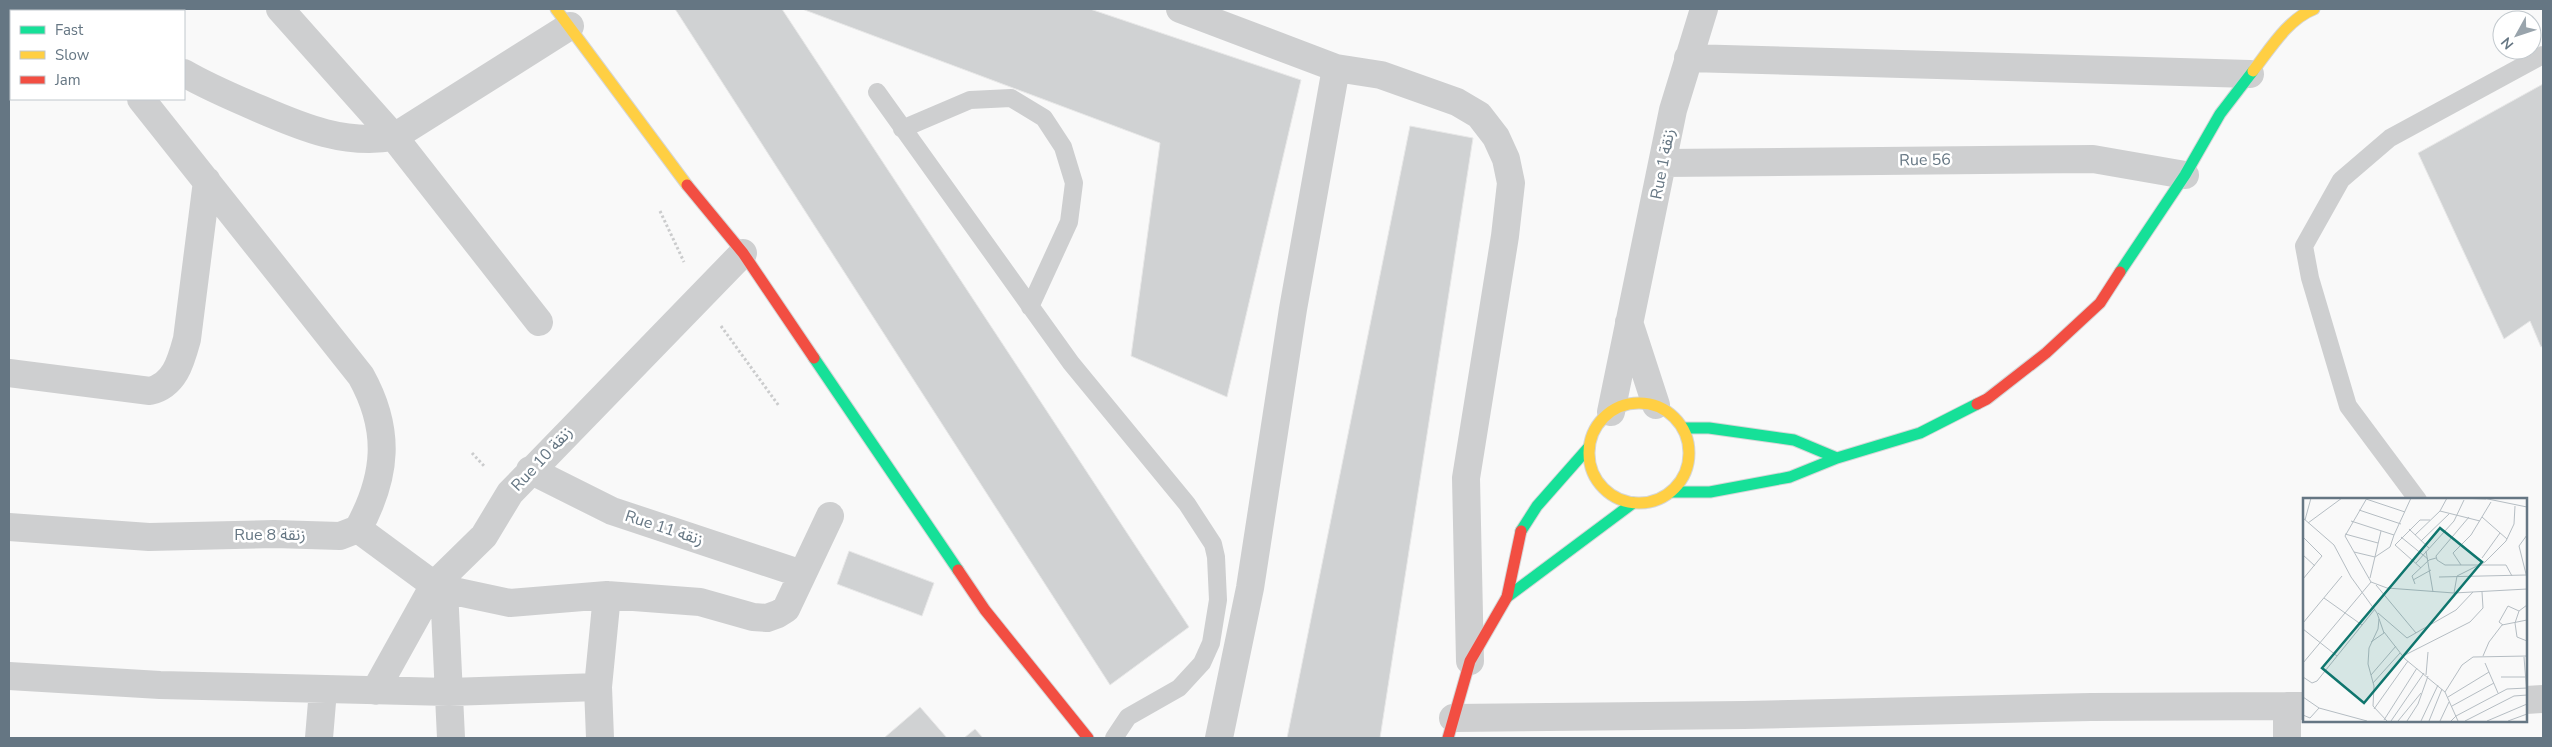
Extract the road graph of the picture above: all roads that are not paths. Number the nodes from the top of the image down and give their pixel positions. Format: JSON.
{"nodes":[{"id":1,"x":280,"y":9,"type":"edge"},
{"id":2,"x":1180,"y":9,"type":"edge"},
{"id":3,"x":1704,"y":9,"type":"edge"},
{"id":4,"x":2314,"y":9,"type":"edge"},
{"id":5,"x":563,"y":17,"type":"edge"},
{"id":6,"x":2543,"y":55,"type":"edge"},
{"id":7,"x":1688,"y":58,"type":"junction"},
{"id":8,"x":1336,"y":68,"type":"junction"},
{"id":9,"x":185,"y":74,"type":"edge"},
{"id":10,"x":2250,"y":74,"type":"junction"},
{"id":11,"x":877,"y":92,"type":"dead end"},
{"id":12,"x":142,"y":100,"type":"edge"},
{"id":13,"x":902,"y":129,"type":"junction"},
{"id":14,"x":394,"y":137,"type":"junction"},
{"id":15,"x":1664,"y":163,"type":"junction"},
{"id":16,"x":2185,"y":175,"type":"junction"},
{"id":17,"x":207,"y":181,"type":"junction"},
{"id":18,"x":743,"y":253,"type":"junction"},
{"id":19,"x":1030,"y":307,"type":"junction"},
{"id":20,"x":1629,"y":321,"type":"junction"},
{"id":21,"x":539,"y":322,"type":"dead end"},
{"id":22,"x":9,"y":373,"type":"edge"},
{"id":23,"x":1656,"y":405,"type":"junction"},
{"id":24,"x":1611,"y":412,"type":"junction"},
{"id":25,"x":1684,"y":428,"type":"junction"},
{"id":26,"x":1589,"y":447,"type":"junction"},
{"id":27,"x":1837,"y":458,"type":"junction"},
{"id":28,"x":530,"y":470,"type":"junction"},
{"id":29,"x":1672,"y":492,"type":"junction"},
{"id":30,"x":2417,"y":498,"type":"edge"},
{"id":31,"x":1633,"y":503,"type":"junction"},
{"id":32,"x":830,"y":516,"type":"dead end"},
{"id":33,"x":9,"y":526,"type":"edge"},
{"id":34,"x":358,"y":529,"type":"junction"},
{"id":35,"x":802,"y":574,"type":"junction"},
{"id":36,"x":439,"y":587,"type":"junction"},
{"id":37,"x":607,"y":596,"type":"junction"},
{"id":38,"x":1507,"y":597,"type":"junction"},
{"id":39,"x":1470,"y":660,"type":"junction"},
{"id":40,"x":9,"y":676,"type":"edge"},
{"id":41,"x":598,"y":687,"type":"junction"},
{"id":42,"x":323,"y":690,"type":"junction"},
{"id":43,"x":375,"y":691,"type":"junction"},
{"id":44,"x":448,"y":692,"type":"junction"},
{"id":45,"x":2543,"y":699,"type":"edge"},
{"id":46,"x":2527,"y":700,"type":"edge"},
{"id":47,"x":2296,"y":706,"type":"edge"},
{"id":48,"x":1745,"y":726,"type":"edge"},
{"id":49,"x":1450,"y":728,"type":"edge"},
{"id":50,"x":320,"y":738,"type":"edge"},
{"id":51,"x":451,"y":738,"type":"edge"},
{"id":52,"x":600,"y":738,"type":"edge"},
{"id":53,"x":1088,"y":738,"type":"edge"},
{"id":54,"x":1114,"y":738,"type":"edge"},
{"id":55,"x":1219,"y":738,"type":"edge"},
{"id":56,"x":2287,"y":738,"type":"edge"}],
"edges":[{"from":1,"to":14,"type":"street"},
{"from":2,"to":8,"type":"street"},
{"from":3,"to":7,"type":"street","name":"Rue 1 زنقة"},
{"from":4,"to":10,"type":"street"},
{"from":5,"to":14,"type":"street"},
{"from":5,"to":18,"type":"street"},
{"from":6,"to":30,"type":"lane"},
{"from":7,"to":10,"type":"street"},
{"from":7,"to":15,"type":"street","name":"Rue 1 زنقة"},
{"from":8,"to":39,"type":"street"},
{"from":8,"to":55,"type":"street"},
{"from":9,"to":14,"type":"street"},
{"from":10,"to":16,"type":"street"},
{"from":11,"to":13,"type":"lane"},
{"from":12,"to":17,"type":"street"},
{"from":13,"to":19,"type":"lane"},
{"from":13,"to":19,"type":"lane"},
{"from":14,"to":21,"type":"street"},
{"from":15,"to":16,"type":"street","name":"Rue 56"},
{"from":15,"to":20,"type":"street","name":"Rue 1 زنقة"},
{"from":16,"to":27,"type":"street"},
{"from":17,"to":22,"type":"street"},
{"from":17,"to":34,"type":"street"},
{"from":18,"to":28,"type":"street","name":"Rue 10 زنقة"},
{"from":18,"to":53,"type":"street"},
{"from":19,"to":54,"type":"lane"},
{"from":20,"to":23,"type":"street"},
{"from":20,"to":24,"type":"street","name":"Rue 1 زنقة"},
{"from":23,"to":24,"type":"street"},
{"from":23,"to":25,"type":"street"},
{"from":24,"to":26,"type":"street"},
{"from":25,"to":27,"type":"street"},
{"from":25,"to":29,"type":"street"},
{"from":26,"to":31,"type":"street"},
{"from":26,"to":38,"type":"street"},
{"from":27,"to":29,"type":"street"},
{"from":28,"to":35,"type":"street","name":"Rue 11 زنقة"},
{"from":28,"to":36,"type":"street","name":"Rue 10 زنقة"},
{"from":29,"to":31,"type":"street"},
{"from":31,"to":38,"type":"street"},
{"from":32,"to":35,"type":"street"},
{"from":33,"to":34,"type":"street","name":"Rue 8 زنقة"},
{"from":34,"to":36,"type":"street"},
{"from":35,"to":37,"type":"street"},
{"from":36,"to":37,"type":"street"},
{"from":36,"to":43,"type":"street","name":"Rue 10 زنقة"},
{"from":36,"to":44,"type":"street"},
{"from":37,"to":41,"type":"street"},
{"from":38,"to":39,"type":"street"},
{"from":39,"to":49,"type":"street"},
{"from":40,"to":42,"type":"street"},
{"from":41,"to":44,"type":"street"},
{"from":41,"to":52,"type":"street"},
{"from":42,"to":43,"type":"street"},
{"from":42,"to":50,"type":"street"},
{"from":43,"to":44,"type":"street"},
{"from":44,"to":51,"type":"street"},
{"from":45,"to":46,"type":"street"},
{"from":47,"to":48,"type":"street"},
{"from":47,"to":56,"type":"street"},
{"from":48,"to":49,"type":"street"}]}
